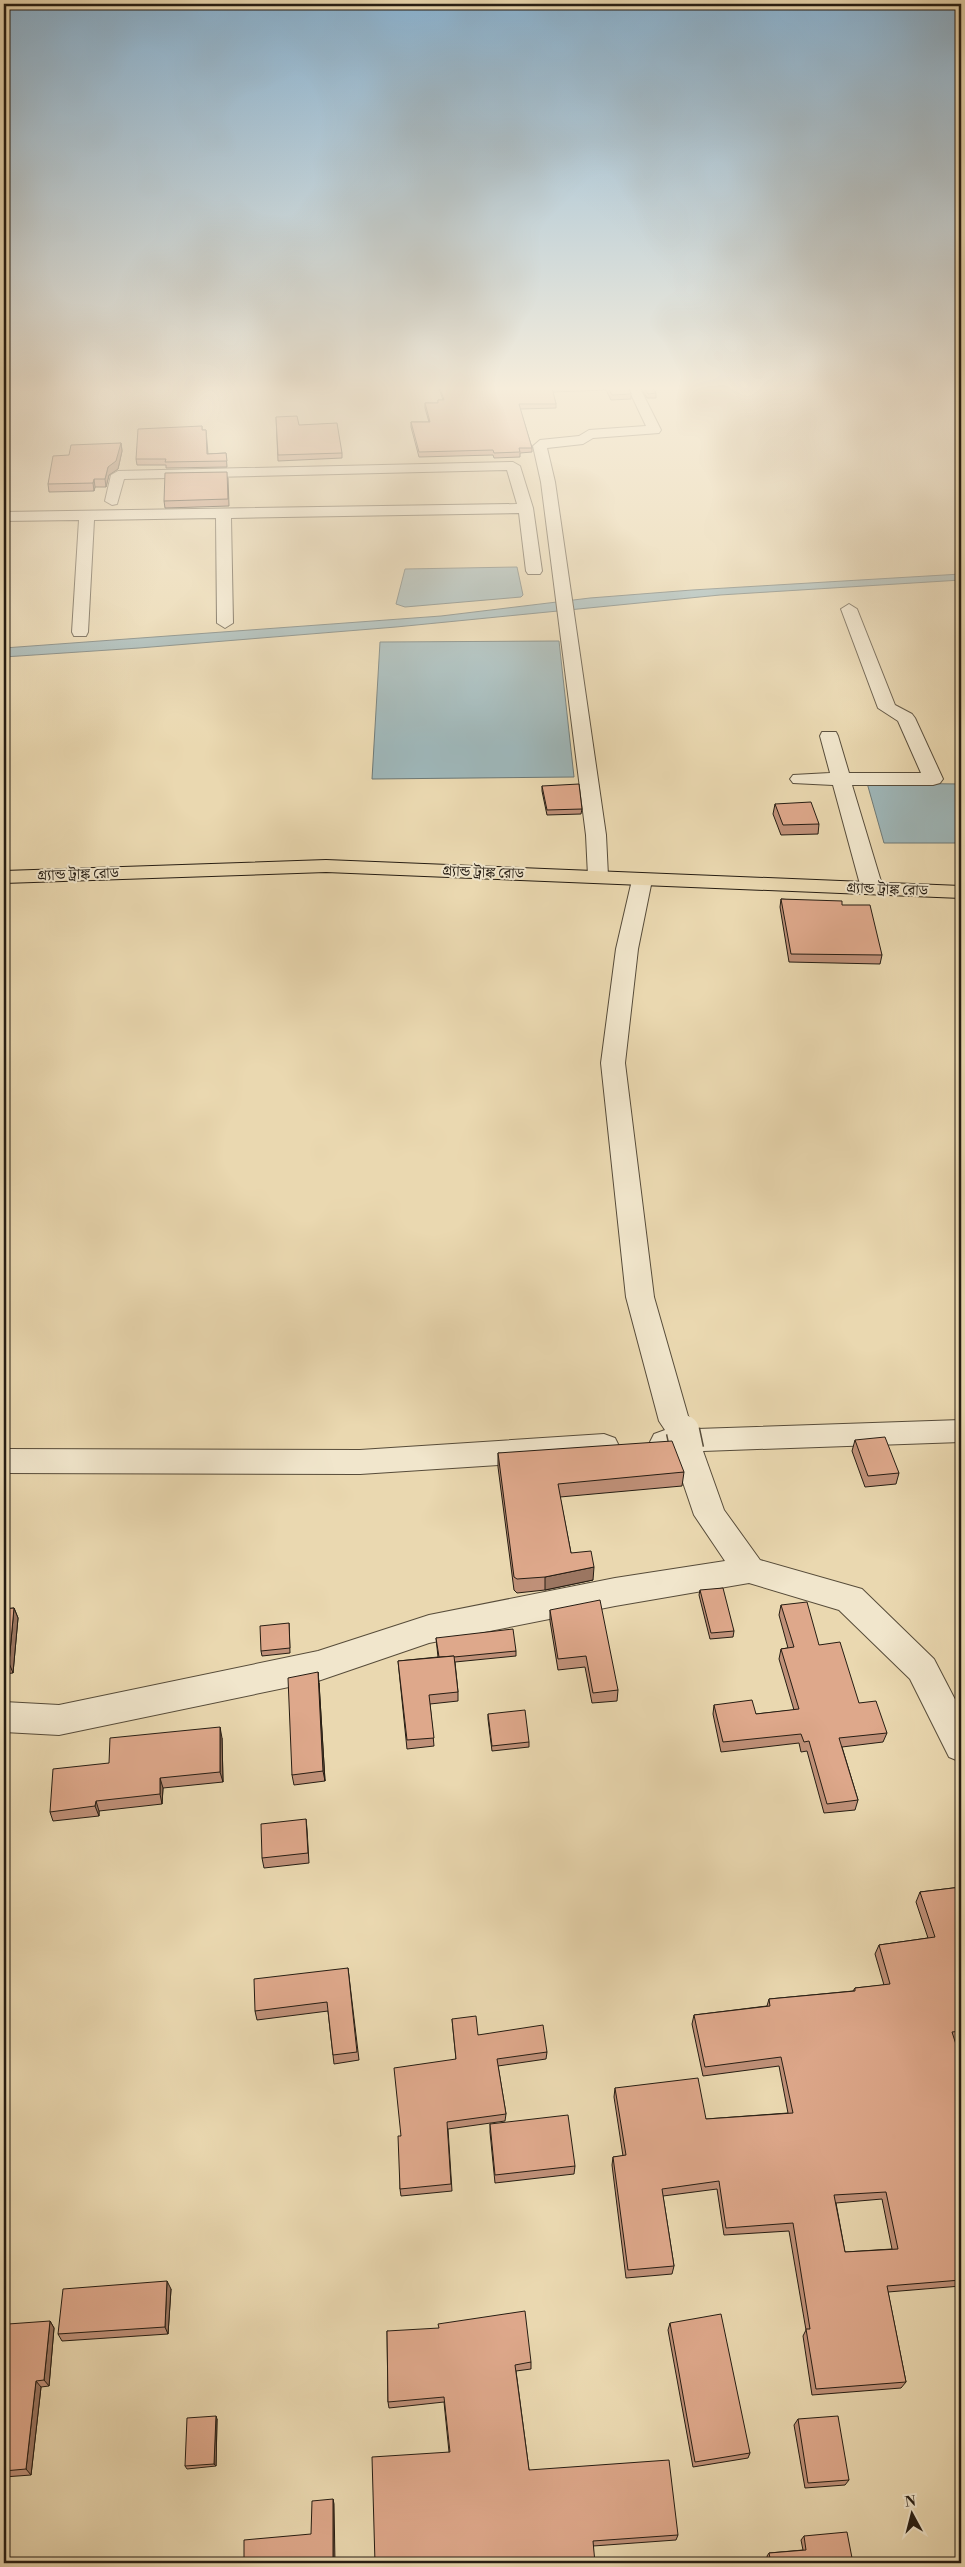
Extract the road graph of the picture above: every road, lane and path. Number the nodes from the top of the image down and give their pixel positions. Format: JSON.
{"nodes":[{"id":1,"x":20,"y":508,"type":"edge"},
{"id":2,"x":119,"y":508,"type":"edge"},
{"id":3,"x":526,"y":508,"type":"joint"},
{"id":4,"x":551,"y":508,"type":"edge"},
{"id":5,"x":4,"y":513,"type":"edge"},
{"id":6,"x":222,"y":513,"type":"junction"},
{"id":7,"x":126,"y":514,"type":"junction"},
{"id":8,"x":88,"y":515,"type":"junction"},
{"id":9,"x":4,"y":517,"type":"edge"},
{"id":10,"x":534,"y":571,"type":"dead end"},
{"id":11,"x":849,"y":609,"type":"dead end"},
{"id":12,"x":225,"y":623,"type":"dead end"},
{"id":13,"x":80,"y":632,"type":"dead end"},
{"id":14,"x":829,"y":736,"type":"dead end"},
{"id":15,"x":800,"y":779,"type":"dead end"},
{"id":16,"x":841,"y":780,"type":"junction"},
{"id":17,"x":598,"y":876,"type":"junction"},
{"id":18,"x":4,"y":877,"type":"edge"},
{"id":19,"x":642,"y":880,"type":"junction"},
{"id":20,"x":872,"y":888,"type":"junction"},
{"id":21,"x":961,"y":892,"type":"edge"},
{"id":22,"x":961,"y":1431,"type":"edge"},
{"id":23,"x":4,"y":1461,"type":"edge"},
{"id":24,"x":749,"y":1570,"type":"junction"},
{"id":25,"x":4,"y":1717,"type":"edge"},
{"id":26,"x":961,"y":1746,"type":"edge"}],
"edges":[{"from":1,"to":5,"type":"street"},
{"from":2,"to":7,"type":"street"},
{"from":3,"to":6,"type":"street"},
{"from":3,"to":10,"type":"street"},
{"from":4,"to":17,"type":"street"},
{"from":6,"to":7,"type":"street"},
{"from":6,"to":12,"type":"street"},
{"from":7,"to":8,"type":"street"},
{"from":8,"to":9,"type":"street"},
{"from":8,"to":13,"type":"street"},
{"from":11,"to":16,"type":"street"},
{"from":14,"to":16,"type":"street"},
{"from":15,"to":16,"type":"street"},
{"from":16,"to":20,"type":"street"},
{"from":17,"to":18,"type":"highway","name":"গ্র্যান্ড ট্রাঙ্ক রোড"},
{"from":17,"to":19,"type":"highway","name":"গ্র্যান্ড ট্রাঙ্ক রোড"},
{"from":19,"to":20,"type":"highway","name":"গ্র্যান্ড ট্রাঙ্ক রোড"},
{"from":19,"to":24,"type":"street"},
{"from":20,"to":21,"type":"highway","name":"গ্র্যান্ড ট্রাঙ্ক রোড"},
{"from":22,"to":23,"type":"street"},
{"from":24,"to":25,"type":"street"},
{"from":24,"to":26,"type":"street"}]}
